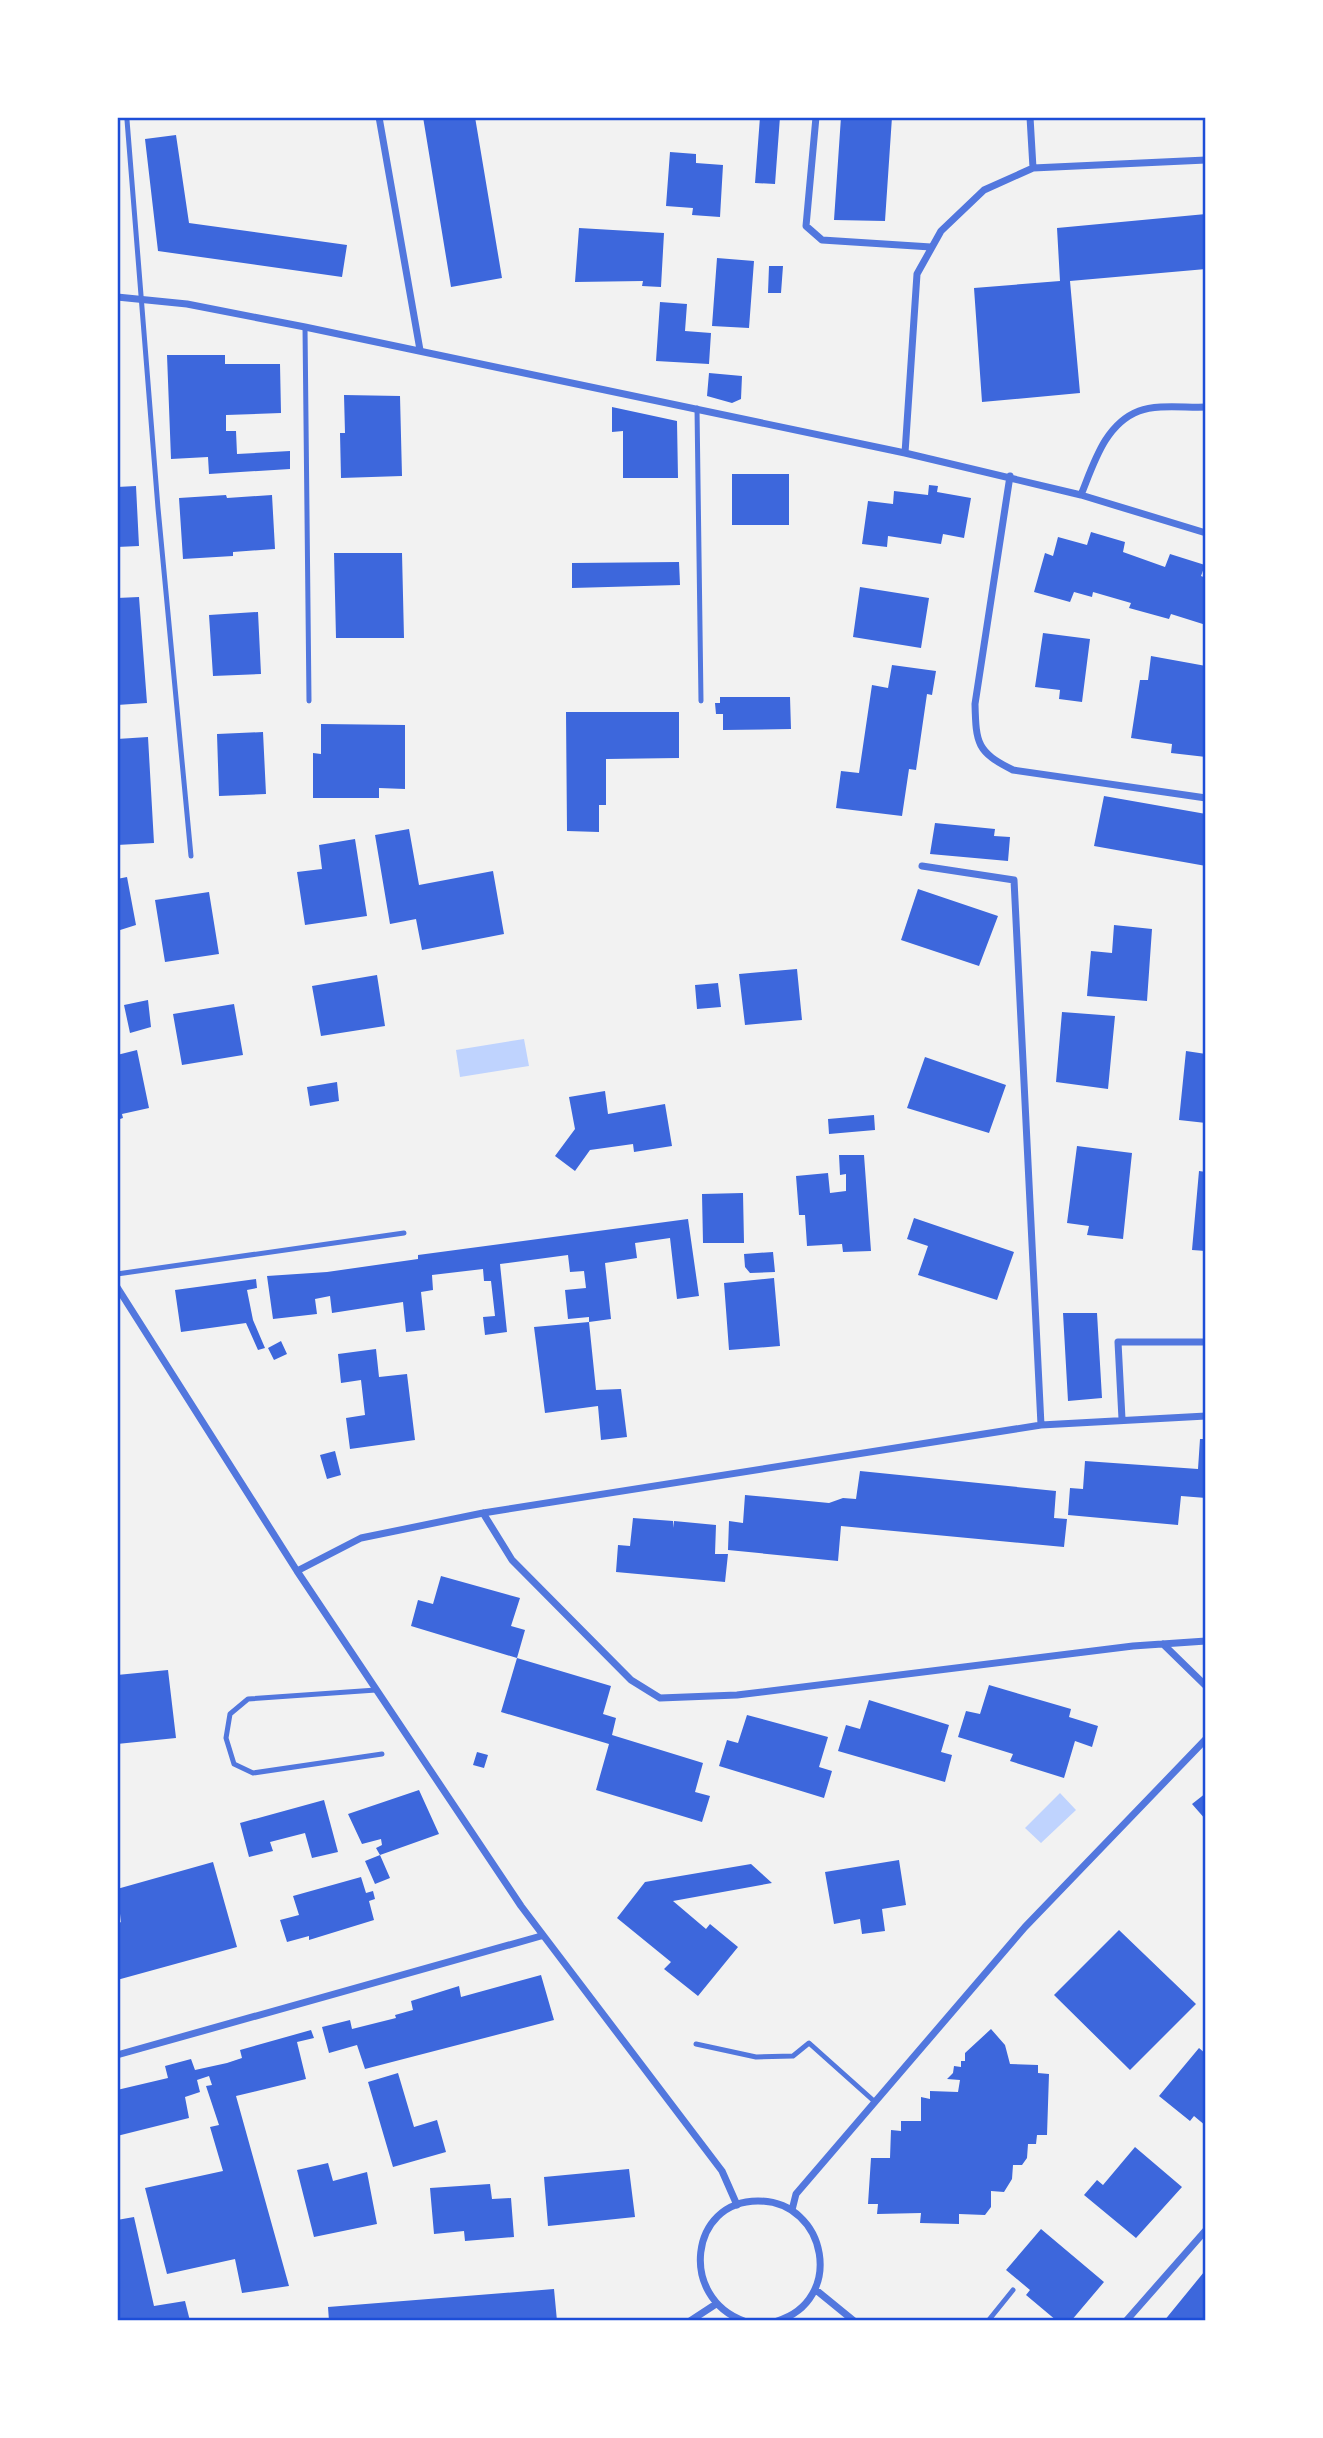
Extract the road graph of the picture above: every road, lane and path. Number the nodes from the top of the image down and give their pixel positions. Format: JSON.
{"nodes":[{"id":1,"x":379,"y":117,"type":"edge"},
{"id":2,"x":816,"y":117,"type":"edge"},
{"id":3,"x":1030,"y":117,"type":"edge"},
{"id":4,"x":128,"y":120,"type":"dead end"},
{"id":5,"x":1206,"y":160,"type":"edge"},
{"id":6,"x":1033,"y":168,"type":"junction"},
{"id":7,"x":932,"y":247,"type":"junction"},
{"id":8,"x":117,"y":297,"type":"edge"},
{"id":9,"x":144,"y":300,"type":"junction"},
{"id":10,"x":305,"y":327,"type":"junction"},
{"id":11,"x":420,"y":350,"type":"junction"},
{"id":12,"x":1206,"y":407,"type":"edge"},
{"id":13,"x":698,"y":408,"type":"junction"},
{"id":14,"x":905,"y":453,"type":"junction"},
{"id":15,"x":1010,"y":476,"type":"junction"},
{"id":16,"x":1080,"y":495,"type":"junction"},
{"id":17,"x":1206,"y":533,"type":"edge"},
{"id":18,"x":309,"y":701,"type":"dead end"},
{"id":19,"x":701,"y":701,"type":"dead end"},
{"id":20,"x":1206,"y":798,"type":"edge"},
{"id":21,"x":191,"y":856,"type":"dead end"},
{"id":22,"x":922,"y":866,"type":"dead end"},
{"id":23,"x":404,"y":1233,"type":"dead end"},
{"id":24,"x":117,"y":1273,"type":"edge"},
{"id":25,"x":117,"y":1287,"type":"edge"},
{"id":26,"x":1206,"y":1342,"type":"edge"},
{"id":27,"x":1206,"y":1416,"type":"edge"},
{"id":28,"x":1122,"y":1419,"type":"junction"},
{"id":29,"x":1041,"y":1425,"type":"junction"},
{"id":30,"x":483,"y":1513,"type":"junction"},
{"id":31,"x":297,"y":1571,"type":"junction"},
{"id":32,"x":1206,"y":1641,"type":"edge"},
{"id":33,"x":1163,"y":1644,"type":"junction"},
{"id":34,"x":1206,"y":1686,"type":"edge"},
{"id":35,"x":376,"y":1690,"type":"junction"},
{"id":36,"x":1206,"y":1740,"type":"edge"},
{"id":37,"x":382,"y":1754,"type":"dead end"},
{"id":38,"x":541,"y":1936,"type":"junction"},
{"id":39,"x":696,"y":2044,"type":"dead end"},
{"id":40,"x":117,"y":2055,"type":"edge"},
{"id":41,"x":875,"y":2102,"type":"junction"},
{"id":42,"x":737,"y":2205,"type":"junction"},
{"id":43,"x":792,"y":2210,"type":"junction"},
{"id":44,"x":1206,"y":2230,"type":"edge"},
{"id":45,"x":816,"y":2290,"type":"junction"},
{"id":46,"x":1013,"y":2290,"type":"dead end"},
{"id":47,"x":716,"y":2304,"type":"junction"},
{"id":48,"x":690,"y":2321,"type":"edge"},
{"id":49,"x":744,"y":2321,"type":"edge"},
{"id":50,"x":777,"y":2321,"type":"edge"},
{"id":51,"x":854,"y":2321,"type":"edge"},
{"id":52,"x":988,"y":2321,"type":"edge"},
{"id":53,"x":1126,"y":2321,"type":"edge"}],
"edges":[{"from":1,"to":11,"type":"street"},
{"from":2,"to":7,"type":"street"},
{"from":3,"to":6,"type":"street"},
{"from":4,"to":9,"type":"lane"},
{"from":5,"to":6,"type":"street"},
{"from":6,"to":7,"type":"street"},
{"from":7,"to":14,"type":"street"},
{"from":8,"to":9,"type":"street"},
{"from":9,"to":10,"type":"street"},
{"from":9,"to":21,"type":"lane"},
{"from":10,"to":11,"type":"street"},
{"from":10,"to":18,"type":"lane"},
{"from":11,"to":13,"type":"street"},
{"from":12,"to":16,"type":"street"},
{"from":13,"to":14,"type":"street"},
{"from":13,"to":19,"type":"lane"},
{"from":14,"to":15,"type":"street"},
{"from":15,"to":16,"type":"street"},
{"from":15,"to":20,"type":"street"},
{"from":16,"to":17,"type":"street"},
{"from":22,"to":29,"type":"street"},
{"from":23,"to":24,"type":"lane"},
{"from":25,"to":31,"type":"street"},
{"from":26,"to":28,"type":"street"},
{"from":27,"to":28,"type":"street"},
{"from":28,"to":29,"type":"street"},
{"from":29,"to":30,"type":"street"},
{"from":30,"to":31,"type":"street"},
{"from":30,"to":33,"type":"street"},
{"from":31,"to":35,"type":"street"},
{"from":32,"to":33,"type":"street"},
{"from":33,"to":34,"type":"street"},
{"from":35,"to":37,"type":"lane"},
{"from":35,"to":38,"type":"street"},
{"from":36,"to":41,"type":"street"},
{"from":38,"to":40,"type":"street"},
{"from":38,"to":42,"type":"street"},
{"from":39,"to":41,"type":"lane"},
{"from":41,"to":43,"type":"street"},
{"from":42,"to":43,"type":"street"},
{"from":42,"to":47,"type":"street"},
{"from":43,"to":45,"type":"street"},
{"from":44,"to":53,"type":"street"},
{"from":45,"to":50,"type":"street"},
{"from":45,"to":51,"type":"street"},
{"from":46,"to":52,"type":"lane"},
{"from":47,"to":48,"type":"street"},
{"from":47,"to":49,"type":"street"}]}
